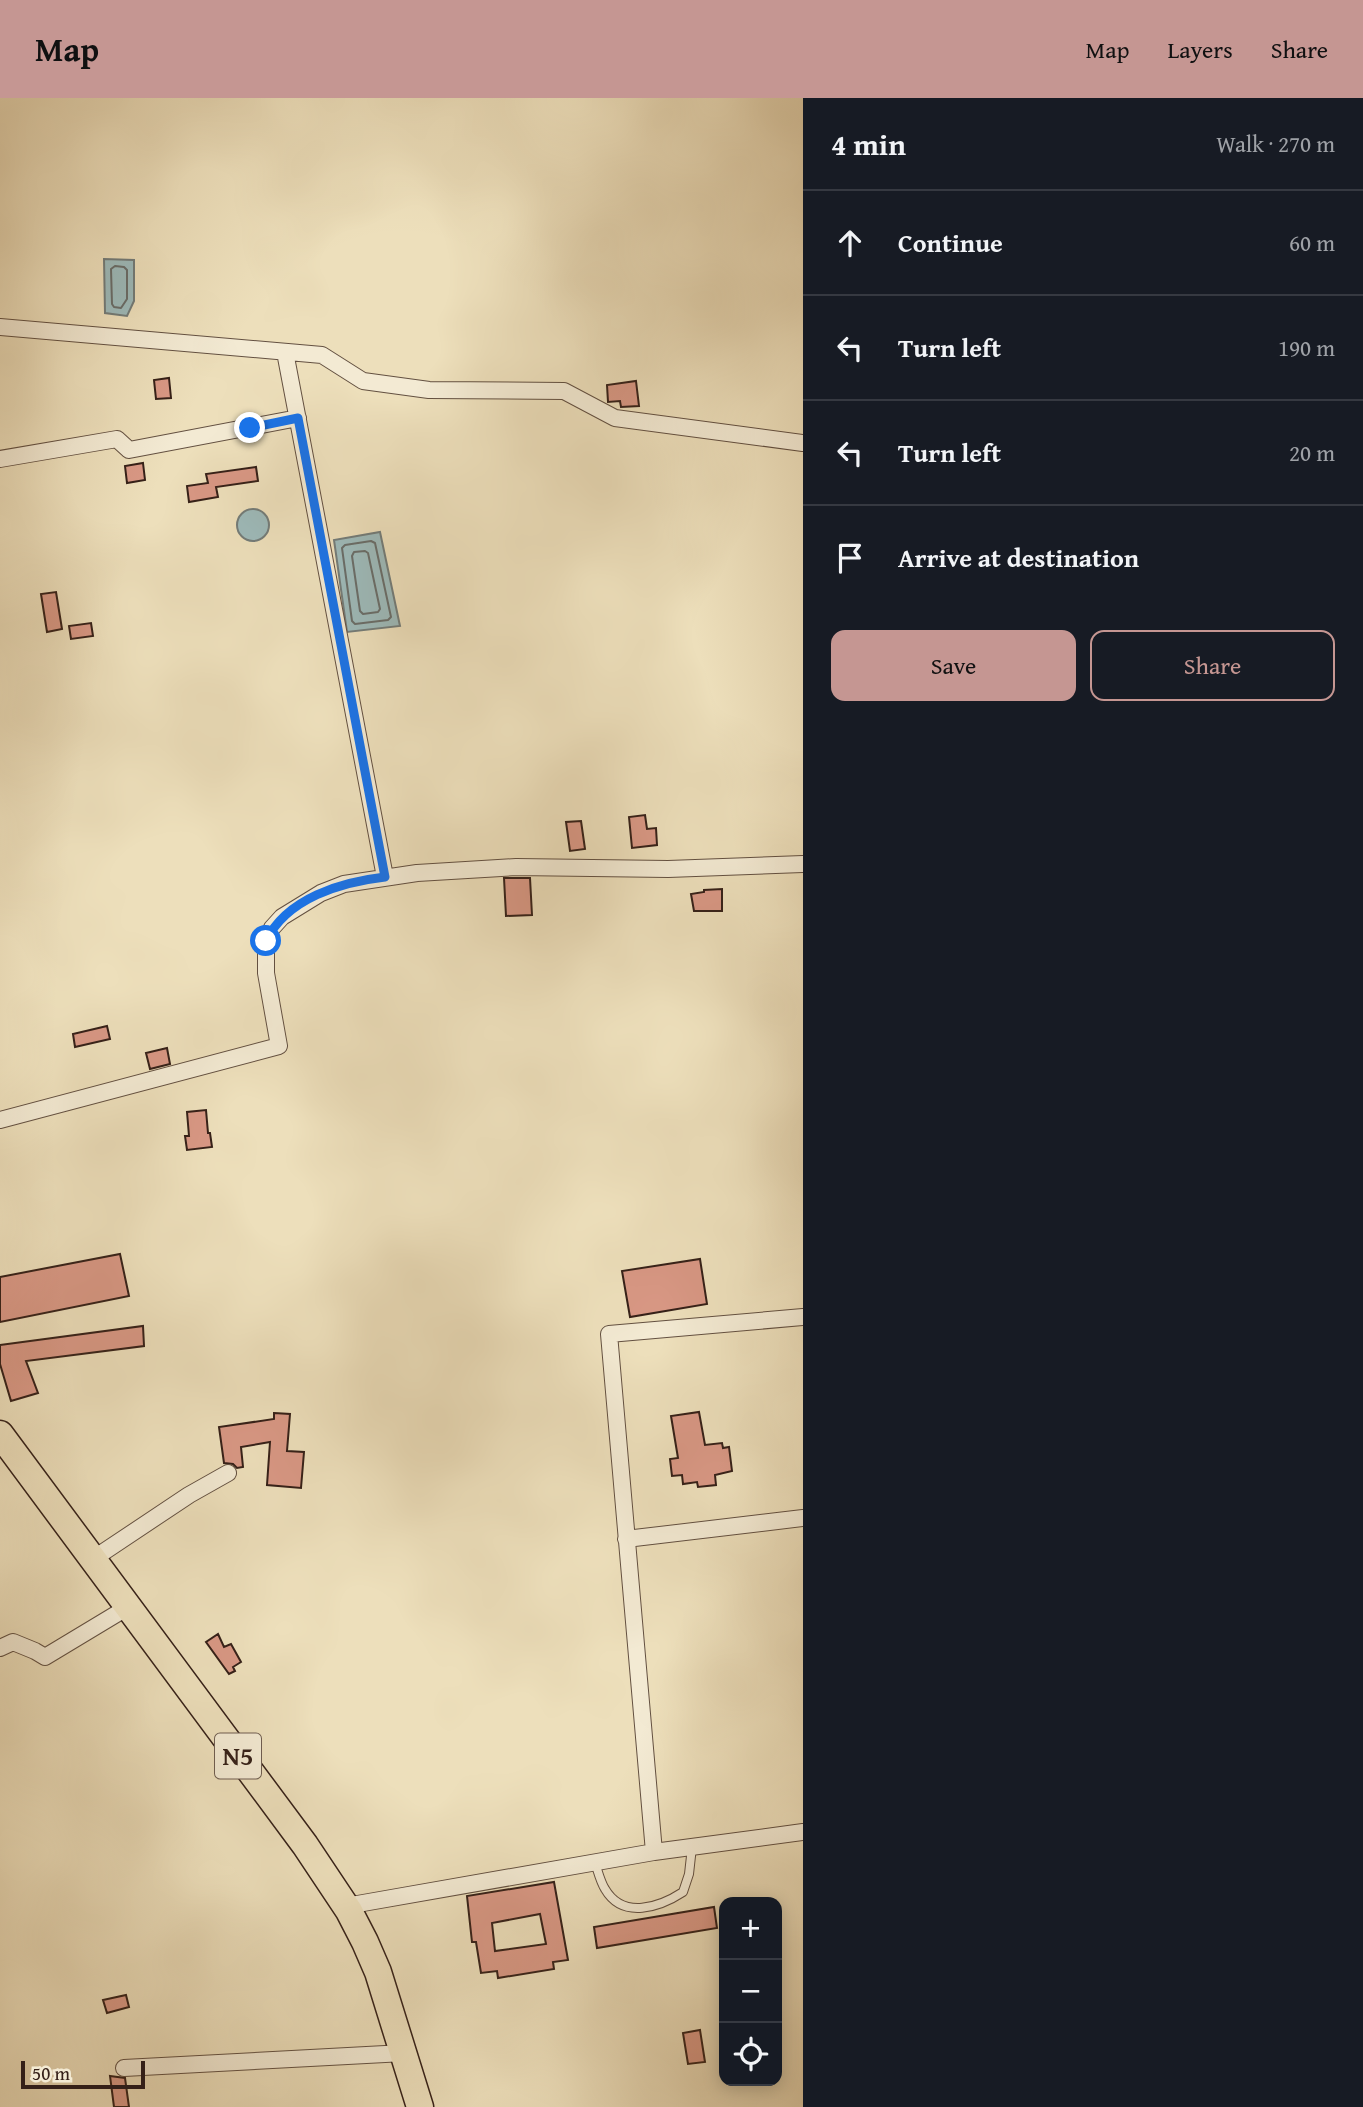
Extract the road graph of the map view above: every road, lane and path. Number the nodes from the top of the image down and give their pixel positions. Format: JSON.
{"nodes":[{"id":1,"x":0,"y":327,"type":"edge"},
{"id":2,"x":285,"y":352,"type":"junction"},
{"id":3,"x":298,"y":418,"type":"junction"},
{"id":4,"x":803,"y":443,"type":"edge"},
{"id":5,"x":0,"y":459,"type":"edge"},
{"id":6,"x":803,"y":864,"type":"edge"},
{"id":7,"x":385,"y":877,"type":"junction"},
{"id":8,"x":0,"y":1120,"type":"edge"},
{"id":9,"x":803,"y":1317,"type":"edge"},
{"id":10,"x":0,"y":1434,"type":"edge"},
{"id":11,"x":228,"y":1473,"type":"dead end"},
{"id":12,"x":803,"y":1518,"type":"edge"},
{"id":13,"x":626,"y":1539,"type":"junction"},
{"id":14,"x":93,"y":1559,"type":"junction"},
{"id":15,"x":128,"y":1606,"type":"junction"},
{"id":16,"x":0,"y":1648,"type":"edge"},
{"id":17,"x":803,"y":1832,"type":"edge"},
{"id":18,"x":692,"y":1847,"type":"junction"},
{"id":19,"x":654,"y":1853,"type":"junction"},
{"id":20,"x":595,"y":1863,"type":"junction"},
{"id":21,"x":346,"y":1906,"type":"junction"},
{"id":22,"x":404,"y":2053,"type":"junction"},
{"id":23,"x":124,"y":2068,"type":"dead end"},
{"id":24,"x":420,"y":2107,"type":"edge"}],
"edges":[{"from":1,"to":2,"type":"street"},
{"from":2,"to":3,"type":"street"},
{"from":2,"to":4,"type":"street"},
{"from":3,"to":5,"type":"street"},
{"from":3,"to":7,"type":"street"},
{"from":6,"to":7,"type":"street"},
{"from":7,"to":8,"type":"street"},
{"from":9,"to":13,"type":"street"},
{"from":10,"to":14,"type":"highway","number":"N5"},
{"from":11,"to":14,"type":"street"},
{"from":12,"to":13,"type":"street"},
{"from":13,"to":19,"type":"street"},
{"from":14,"to":15,"type":"highway","number":"N5"},
{"from":15,"to":16,"type":"street"},
{"from":15,"to":21,"type":"highway","number":"N5"},
{"from":17,"to":18,"type":"street"},
{"from":18,"to":19,"type":"street"},
{"from":18,"to":20,"type":"lane"},
{"from":19,"to":20,"type":"street"},
{"from":20,"to":21,"type":"street"},
{"from":21,"to":22,"type":"highway","number":"N5"},
{"from":22,"to":23,"type":"street"},
{"from":22,"to":24,"type":"highway","number":"N5"}]}
